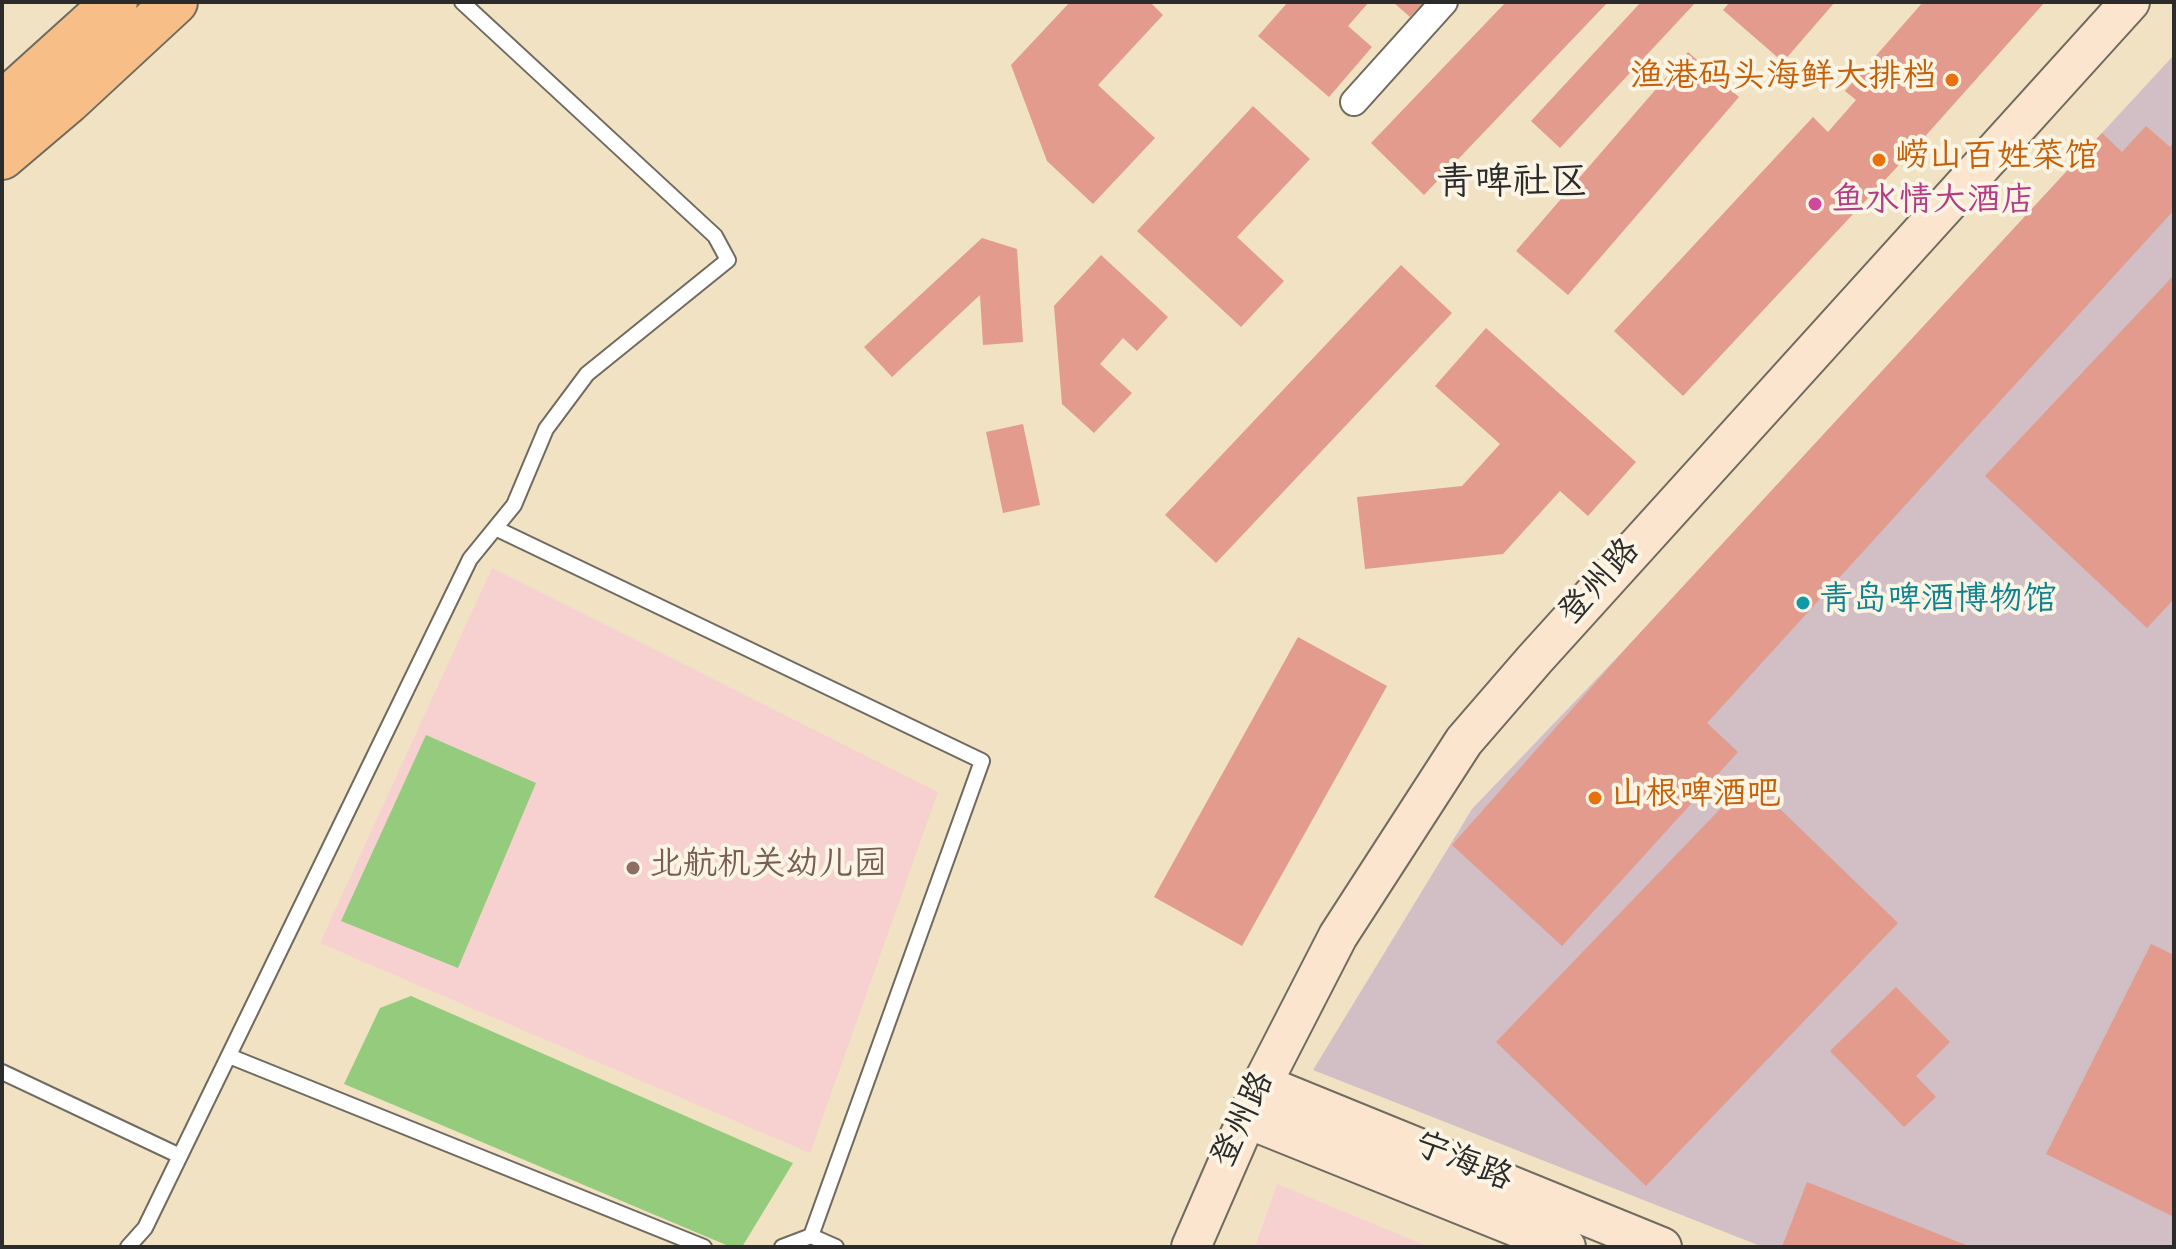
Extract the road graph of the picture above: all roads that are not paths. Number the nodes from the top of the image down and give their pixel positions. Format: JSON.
{"nodes":[{"id":1,"x":115,"y":2,"type":"edge"},
{"id":2,"x":175,"y":2,"type":"edge"},
{"id":3,"x":462,"y":2,"type":"edge"},
{"id":4,"x":1444,"y":2,"type":"edge"},
{"id":5,"x":2130,"y":2,"type":"edge"},
{"id":6,"x":1354,"y":102,"type":"dead end"},
{"id":7,"x":2,"y":104,"type":"edge"},
{"id":8,"x":2,"y":157,"type":"edge"},
{"id":9,"x":495,"y":528,"type":"junction"},
{"id":10,"x":229,"y":1056,"type":"junction"},
{"id":11,"x":2,"y":1072,"type":"edge"},
{"id":12,"x":1262,"y":1084,"type":"junction"},
{"id":13,"x":1248,"y":1119,"type":"junction"},
{"id":14,"x":180,"y":1156,"type":"junction"},
{"id":15,"x":811,"y":1236,"type":"junction"},
{"id":16,"x":128,"y":1247,"type":"edge"},
{"id":17,"x":704,"y":1247,"type":"edge"},
{"id":18,"x":782,"y":1247,"type":"edge"},
{"id":19,"x":836,"y":1247,"type":"edge"},
{"id":20,"x":1191,"y":1247,"type":"edge"},
{"id":21,"x":1566,"y":1247,"type":"edge"},
{"id":22,"x":1662,"y":1247,"type":"edge"}],
"edges":[{"from":1,"to":7,"type":"highway"},
{"from":2,"to":8,"type":"highway"},
{"from":3,"to":9,"type":"lane"},
{"from":4,"to":6,"type":"street"},
{"from":5,"to":12,"type":"main road","name":"登州路"},
{"from":9,"to":10,"type":"lane"},
{"from":9,"to":15,"type":"lane"},
{"from":10,"to":14,"type":"lane"},
{"from":10,"to":17,"type":"lane"},
{"from":11,"to":14,"type":"lane"},
{"from":12,"to":13,"type":"main road","name":"登州路"},
{"from":12,"to":22,"type":"main road","name":"宁海路"},
{"from":13,"to":20,"type":"main road","name":"登州路"},
{"from":13,"to":21,"type":"main road","name":"宁海路"},
{"from":14,"to":16,"type":"lane"},
{"from":15,"to":18,"type":"lane"},
{"from":15,"to":19,"type":"lane"}]}
